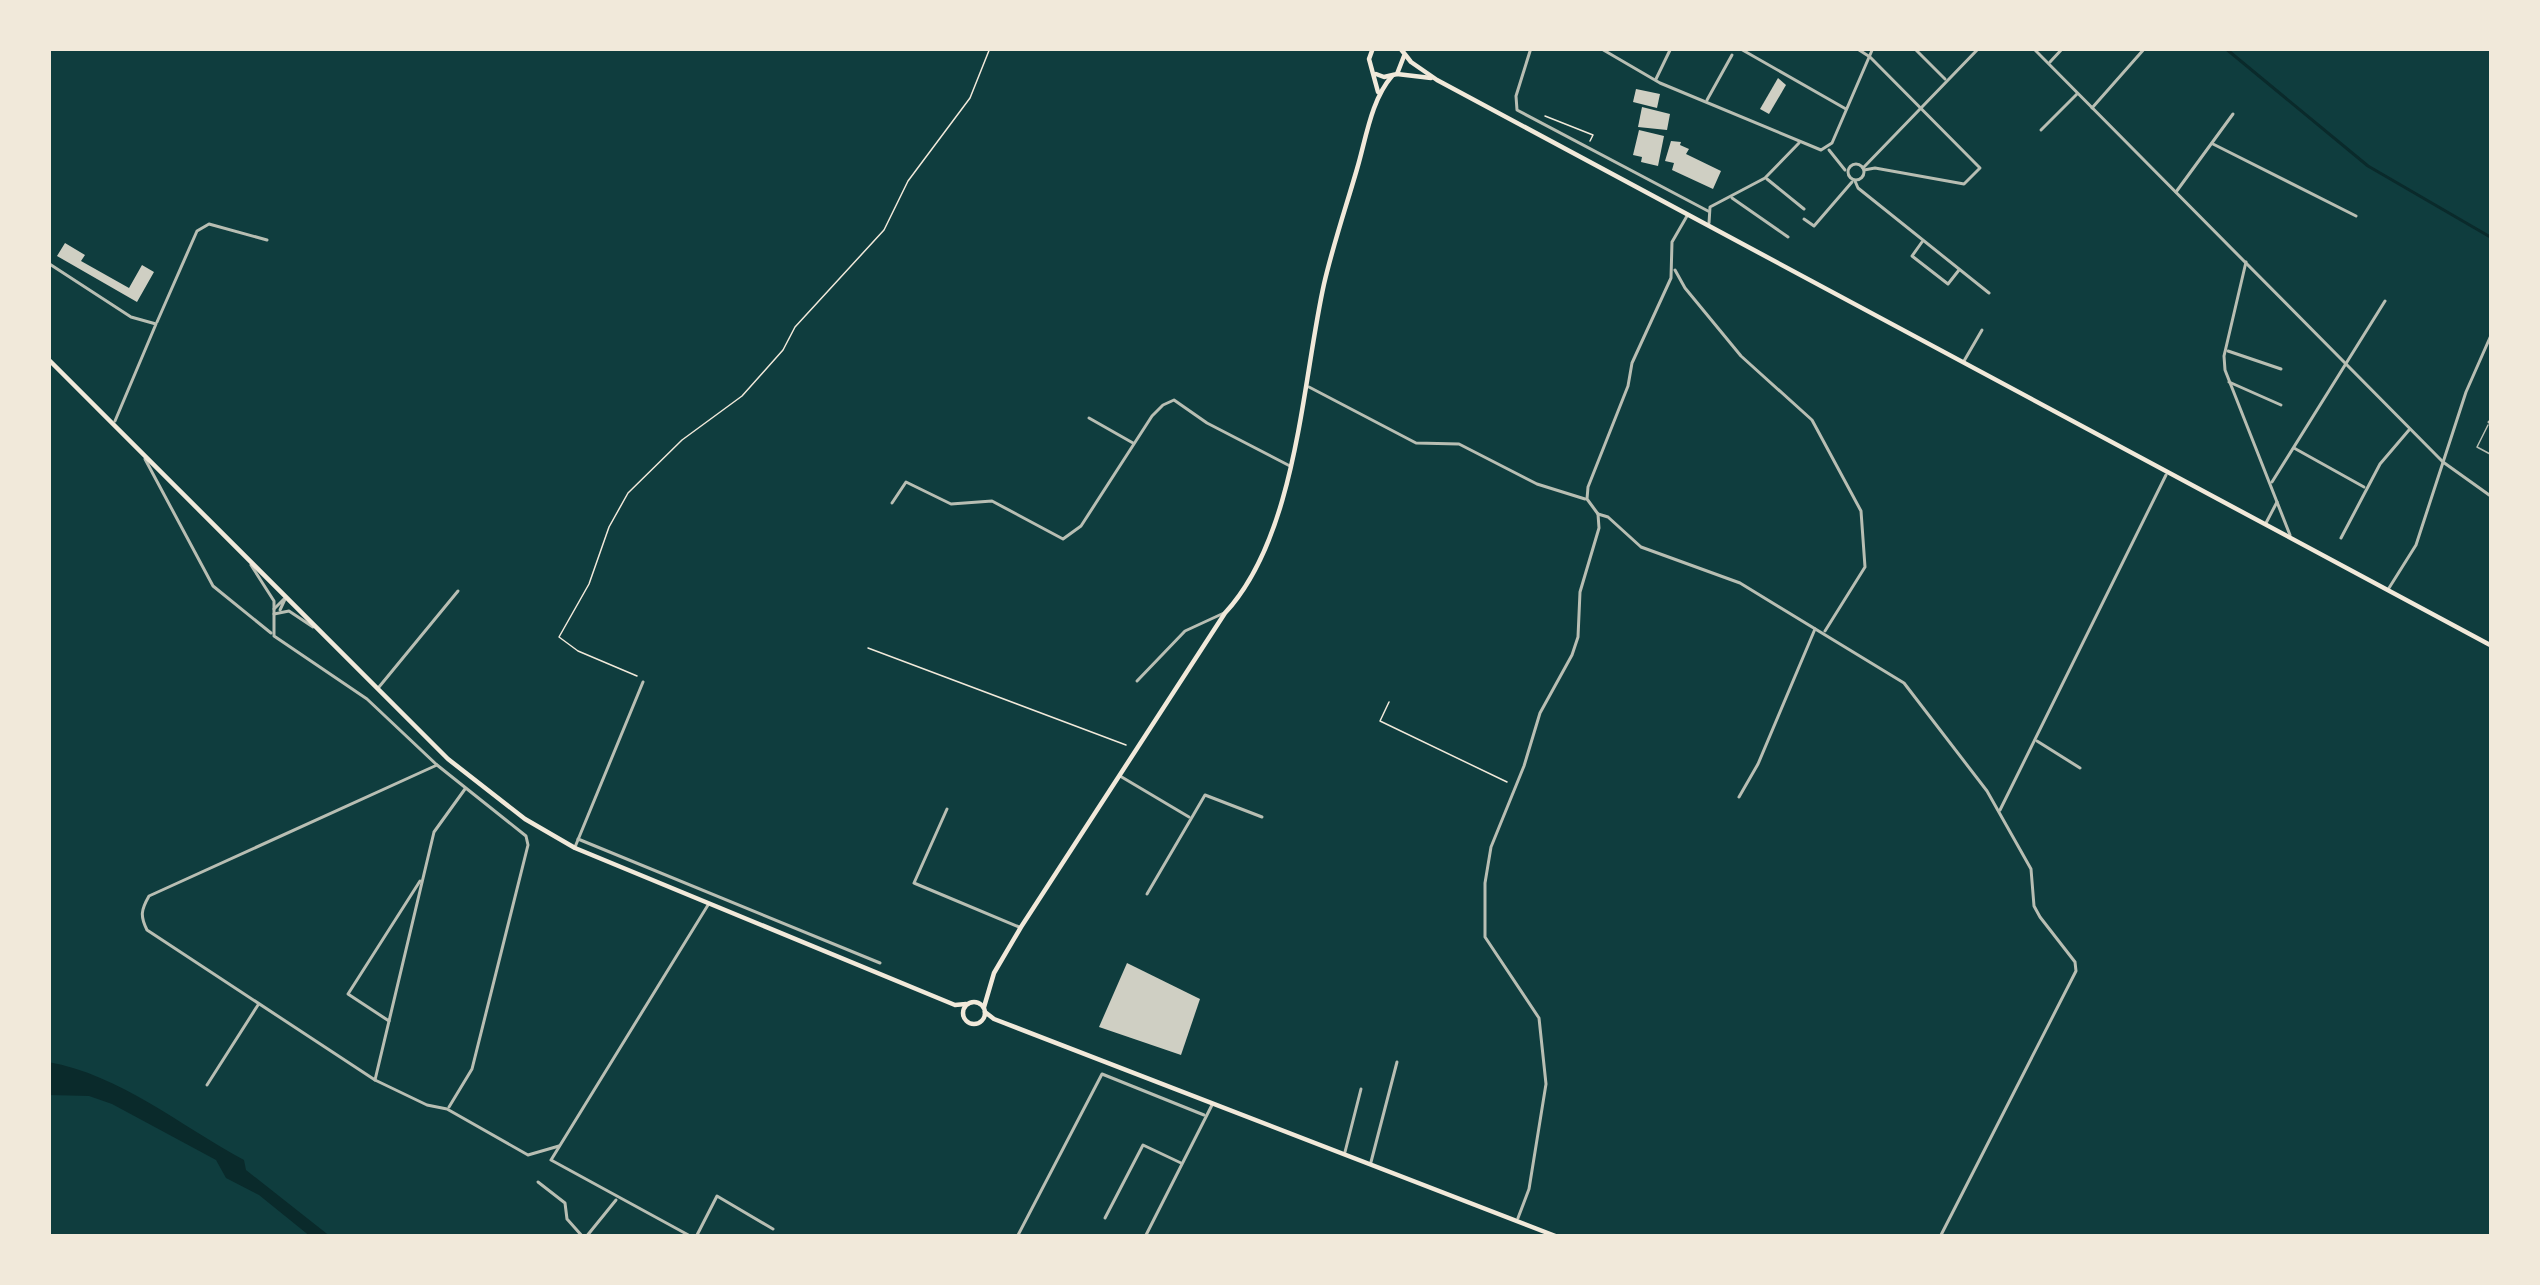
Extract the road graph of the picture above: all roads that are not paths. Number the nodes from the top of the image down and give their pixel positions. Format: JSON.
{"nodes":[{"id":1,"x":1364,"y":48,"type":"edge"},
{"id":2,"x":1373,"y":48,"type":"edge"},
{"id":3,"x":1531,"y":48,"type":"edge"},
{"id":4,"x":1600,"y":48,"type":"edge"},
{"id":5,"x":1671,"y":48,"type":"edge"},
{"id":6,"x":1739,"y":48,"type":"edge"},
{"id":7,"x":1856,"y":48,"type":"edge"},
{"id":8,"x":1873,"y":48,"type":"edge"},
{"id":9,"x":1913,"y":48,"type":"edge"},
{"id":10,"x":1979,"y":48,"type":"edge"},
{"id":11,"x":2033,"y":48,"type":"edge"},
{"id":12,"x":2063,"y":48,"type":"edge"},
{"id":13,"x":2145,"y":48,"type":"edge"},
{"id":14,"x":1401,"y":50,"type":"edge"},
{"id":15,"x":1614,"y":51,"type":"edge"},
{"id":16,"x":1732,"y":55,"type":"dead end"},
{"id":17,"x":1870,"y":57,"type":"junction"},
{"id":18,"x":1369,"y":59,"type":"junction"},
{"id":19,"x":2048,"y":63,"type":"junction"},
{"id":20,"x":1376,"y":74,"type":"junction"},
{"id":21,"x":1394,"y":75,"type":"junction"},
{"id":22,"x":1437,"y":80,"type":"junction"},
{"id":23,"x":1655,"y":80,"type":"junction"},
{"id":24,"x":1947,"y":80,"type":"junction"},
{"id":25,"x":2078,"y":93,"type":"junction"},
{"id":26,"x":1378,"y":98,"type":"junction"},
{"id":27,"x":1706,"y":102,"type":"junction"},
{"id":28,"x":1920,"y":107,"type":"junction"},
{"id":29,"x":2092,"y":108,"type":"junction"},
{"id":30,"x":1846,"y":109,"type":"junction"},
{"id":31,"x":2233,"y":114,"type":"dead end"},
{"id":32,"x":2042,"y":130,"type":"dead end"},
{"id":33,"x":1800,"y":142,"type":"junction"},
{"id":34,"x":2213,"y":144,"type":"junction"},
{"id":35,"x":1828,"y":148,"type":"junction"},
{"id":36,"x":1836,"y":156,"type":"junction"},
{"id":37,"x":1856,"y":164,"type":"junction"},
{"id":38,"x":1863,"y":169,"type":"junction"},
{"id":39,"x":1847,"y":173,"type":"junction"},
{"id":40,"x":1765,"y":178,"type":"junction"},
{"id":41,"x":1856,"y":180,"type":"junction"},
{"id":42,"x":2176,"y":191,"type":"junction"},
{"id":43,"x":1730,"y":197,"type":"junction"},
{"id":44,"x":1804,"y":208,"type":"dead end"},
{"id":45,"x":1708,"y":211,"type":"junction"},
{"id":46,"x":1688,"y":214,"type":"junction"},
{"id":47,"x":2356,"y":216,"type":"dead end"},
{"id":48,"x":1804,"y":219,"type":"dead end"},
{"id":49,"x":1710,"y":226,"type":"junction"},
{"id":50,"x":1788,"y":237,"type":"dead end"},
{"id":51,"x":267,"y":240,"type":"dead end"},
{"id":52,"x":1923,"y":240,"type":"junction"},
{"id":53,"x":48,"y":262,"type":"edge"},
{"id":54,"x":2246,"y":262,"type":"junction"},
{"id":55,"x":1674,"y":266,"type":"junction"},
{"id":56,"x":1960,"y":269,"type":"junction"},
{"id":57,"x":1989,"y":293,"type":"dead end"},
{"id":58,"x":2385,"y":301,"type":"dead end"},
{"id":59,"x":156,"y":324,"type":"junction"},
{"id":60,"x":1982,"y":330,"type":"dead end"},
{"id":61,"x":2492,"y":333,"type":"edge"},
{"id":62,"x":2226,"y":350,"type":"junction"},
{"id":63,"x":48,"y":359,"type":"edge"},
{"id":64,"x":1963,"y":362,"type":"junction"},
{"id":65,"x":2346,"y":362,"type":"junction"},
{"id":66,"x":2281,"y":369,"type":"dead end"},
{"id":67,"x":2228,"y":382,"type":"junction"},
{"id":68,"x":1306,"y":386,"type":"junction"},
{"id":69,"x":2282,"y":405,"type":"dead end"},
{"id":70,"x":1089,"y":418,"type":"dead end"},
{"id":71,"x":2491,"y":423,"type":"edge"},
{"id":72,"x":114,"y":425,"type":"junction"},
{"id":73,"x":2410,"y":428,"type":"junction"},
{"id":74,"x":1135,"y":443,"type":"junction"},
{"id":75,"x":2293,"y":447,"type":"junction"},
{"id":76,"x":142,"y":452,"type":"junction"},
{"id":77,"x":2492,"y":452,"type":"edge"},
{"id":78,"x":2444,"y":462,"type":"junction"},
{"id":79,"x":1292,"y":467,"type":"junction"},
{"id":80,"x":2168,"y":472,"type":"junction"},
{"id":81,"x":2271,"y":483,"type":"junction"},
{"id":82,"x":2366,"y":488,"type":"junction"},
{"id":83,"x":2492,"y":497,"type":"edge"},
{"id":84,"x":1587,"y":499,"type":"junction"},
{"id":85,"x":2277,"y":500,"type":"junction"},
{"id":86,"x":892,"y":502,"type":"dead end"},
{"id":87,"x":2282,"y":513,"type":"junction"},
{"id":88,"x":1598,"y":514,"type":"junction"},
{"id":89,"x":2269,"y":524,"type":"junction"},
{"id":90,"x":2291,"y":536,"type":"junction"},
{"id":91,"x":2341,"y":538,"type":"dead end"},
{"id":92,"x":240,"y":549,"type":"junction"},
{"id":93,"x":2389,"y":590,"type":"junction"},
{"id":94,"x":458,"y":591,"type":"dead end"},
{"id":95,"x":286,"y":597,"type":"junction"},
{"id":96,"x":274,"y":612,"type":"junction"},
{"id":97,"x":1225,"y":613,"type":"junction"},
{"id":98,"x":1815,"y":627,"type":"junction"},
{"id":99,"x":1824,"y":632,"type":"junction"},
{"id":100,"x":324,"y":634,"type":"junction"},
{"id":101,"x":274,"y":636,"type":"junction"},
{"id":102,"x":2492,"y":646,"type":"edge"},
{"id":103,"x":1137,"y":681,"type":"dead end"},
{"id":104,"x":643,"y":682,"type":"road end"},
{"id":105,"x":378,"y":688,"type":"junction"},
{"id":106,"x":2036,"y":740,"type":"junction"},
{"id":107,"x":437,"y":765,"type":"junction"},
{"id":108,"x":2080,"y":768,"type":"dead end"},
{"id":109,"x":1118,"y":775,"type":"junction"},
{"id":110,"x":466,"y":787,"type":"junction"},
{"id":111,"x":1739,"y":797,"type":"dead end"},
{"id":112,"x":947,"y":809,"type":"dead end"},
{"id":113,"x":1999,"y":812,"type":"junction"},
{"id":114,"x":1262,"y":817,"type":"dead end"},
{"id":115,"x":1191,"y":818,"type":"junction"},
{"id":116,"x":578,"y":839,"type":"junction"},
{"id":117,"x":575,"y":848,"type":"junction"},
{"id":118,"x":424,"y":874,"type":"junction"},
{"id":119,"x":1147,"y":894,"type":"dead end"},
{"id":120,"x":708,"y":905,"type":"junction"},
{"id":121,"x":1021,"y":927,"type":"junction"},
{"id":122,"x":880,"y":963,"type":"dead end"},
{"id":123,"x":985,"y":994,"type":"junction"},
{"id":124,"x":976,"y":1002,"type":"junction"},
{"id":125,"x":259,"y":1004,"type":"junction"},
{"id":126,"x":966,"y":1004,"type":"junction"},
{"id":127,"x":955,"y":1005,"type":"junction"},
{"id":128,"x":984,"y":1010,"type":"junction"},
{"id":129,"x":962,"y":1014,"type":"junction"},
{"id":130,"x":994,"y":1019,"type":"junction"},
{"id":131,"x":389,"y":1021,"type":"junction"},
{"id":132,"x":981,"y":1022,"type":"junction"},
{"id":133,"x":1397,"y":1062,"type":"dead end"},
{"id":134,"x":375,"y":1080,"type":"junction"},
{"id":135,"x":207,"y":1085,"type":"dead end"},
{"id":136,"x":1361,"y":1089,"type":"dead end"},
{"id":137,"x":1213,"y":1102,"type":"junction"},
{"id":138,"x":448,"y":1109,"type":"junction"},
{"id":139,"x":1206,"y":1116,"type":"junction"},
{"id":140,"x":559,"y":1146,"type":"junction"},
{"id":141,"x":1345,"y":1154,"type":"junction"},
{"id":142,"x":1370,"y":1163,"type":"junction"},
{"id":143,"x":1183,"y":1164,"type":"junction"},
{"id":144,"x":538,"y":1182,"type":"dead end"},
{"id":145,"x":617,"y":1198,"type":"junction"},
{"id":146,"x":1105,"y":1218,"type":"dead end"},
{"id":147,"x":1516,"y":1220,"type":"junction"},
{"id":148,"x":773,"y":1229,"type":"dead end"},
{"id":149,"x":584,"y":1237,"type":"edge"},
{"id":150,"x":694,"y":1237,"type":"edge"},
{"id":151,"x":1017,"y":1237,"type":"edge"},
{"id":152,"x":1145,"y":1237,"type":"edge"},
{"id":153,"x":1558,"y":1237,"type":"edge"},
{"id":154,"x":1940,"y":1237,"type":"edge"}],
"edges":[{"from":1,"to":18,"type":"main road"},
{"from":2,"to":18,"type":"main road"},
{"from":3,"to":45,"type":"street"},
{"from":4,"to":15,"type":"street"},
{"from":5,"to":23,"type":"street"},
{"from":6,"to":30,"type":"street"},
{"from":7,"to":17,"type":"street"},
{"from":8,"to":17,"type":"street"},
{"from":9,"to":24,"type":"street"},
{"from":10,"to":24,"type":"street"},
{"from":11,"to":19,"type":"street"},
{"from":12,"to":19,"type":"street"},
{"from":13,"to":29,"type":"street"},
{"from":14,"to":21,"type":"main road"},
{"from":14,"to":22,"type":"main road"},
{"from":15,"to":23,"type":"street"},
{"from":16,"to":27,"type":"street"},
{"from":17,"to":28,"type":"street"},
{"from":17,"to":30,"type":"street"},
{"from":18,"to":20,"type":"main road"},
{"from":19,"to":25,"type":"street"},
{"from":20,"to":21,"type":"main road"},
{"from":20,"to":26,"type":"main road"},
{"from":21,"to":22,"type":"main road"},
{"from":21,"to":26,"type":"main road"},
{"from":22,"to":46,"type":"main road"},
{"from":23,"to":27,"type":"street"},
{"from":24,"to":28,"type":"street"},
{"from":25,"to":29,"type":"street"},
{"from":25,"to":32,"type":"street"},
{"from":26,"to":68,"type":"main road"},
{"from":27,"to":33,"type":"street"},
{"from":28,"to":38,"type":"street"},
{"from":28,"to":38,"type":"street"},
{"from":29,"to":42,"type":"street"},
{"from":30,"to":35,"type":"street"},
{"from":31,"to":34,"type":"street"},
{"from":33,"to":35,"type":"street"},
{"from":33,"to":40,"type":"street"},
{"from":34,"to":42,"type":"street"},
{"from":34,"to":47,"type":"street"},
{"from":35,"to":36,"type":"street"},
{"from":36,"to":37,"type":"street"},
{"from":36,"to":39,"type":"street"},
{"from":37,"to":38,"type":"street"},
{"from":37,"to":39,"type":"street"},
{"from":38,"to":41,"type":"street"},
{"from":39,"to":41,"type":"street"},
{"from":40,"to":43,"type":"street"},
{"from":40,"to":44,"type":"street"},
{"from":41,"to":48,"type":"street"},
{"from":41,"to":52,"type":"street"},
{"from":42,"to":54,"type":"street"},
{"from":43,"to":45,"type":"street"},
{"from":43,"to":50,"type":"street"},
{"from":45,"to":49,"type":"street"},
{"from":46,"to":49,"type":"main road"},
{"from":46,"to":55,"type":"street"},
{"from":49,"to":64,"type":"main road"},
{"from":51,"to":59,"type":"street"},
{"from":52,"to":56,"type":"street"},
{"from":52,"to":56,"type":"street"},
{"from":53,"to":59,"type":"street"},
{"from":54,"to":62,"type":"street"},
{"from":54,"to":65,"type":"street"},
{"from":55,"to":84,"type":"street"},
{"from":55,"to":99,"type":"street"},
{"from":56,"to":57,"type":"street"},
{"from":58,"to":65,"type":"street"},
{"from":59,"to":72,"type":"street"},
{"from":60,"to":64,"type":"street"},
{"from":61,"to":78,"type":"street"},
{"from":62,"to":66,"type":"street"},
{"from":62,"to":67,"type":"street"},
{"from":63,"to":72,"type":"main road"},
{"from":64,"to":80,"type":"main road"},
{"from":65,"to":73,"type":"street"},
{"from":65,"to":75,"type":"street"},
{"from":67,"to":69,"type":"street"},
{"from":67,"to":81,"type":"street"},
{"from":68,"to":79,"type":"main road"},
{"from":68,"to":84,"type":"street"},
{"from":70,"to":74,"type":"street"},
{"from":71,"to":77,"type":"lane"},
{"from":72,"to":76,"type":"main road"},
{"from":73,"to":78,"type":"street"},
{"from":73,"to":82,"type":"street"},
{"from":74,"to":79,"type":"street"},
{"from":74,"to":86,"type":"street"},
{"from":75,"to":81,"type":"street"},
{"from":75,"to":82,"type":"street"},
{"from":76,"to":92,"type":"main road"},
{"from":76,"to":101,"type":"street"},
{"from":78,"to":83,"type":"street"},
{"from":78,"to":93,"type":"street"},
{"from":79,"to":97,"type":"main road"},
{"from":80,"to":89,"type":"main road"},
{"from":80,"to":106,"type":"street"},
{"from":81,"to":85,"type":"street"},
{"from":82,"to":91,"type":"street"},
{"from":84,"to":88,"type":"street"},
{"from":85,"to":87,"type":"street"},
{"from":85,"to":89,"type":"street"},
{"from":87,"to":89,"type":"street"},
{"from":87,"to":90,"type":"street"},
{"from":88,"to":98,"type":"street"},
{"from":88,"to":147,"type":"street"},
{"from":89,"to":90,"type":"main road"},
{"from":90,"to":93,"type":"main road"},
{"from":92,"to":95,"type":"main road"},
{"from":92,"to":96,"type":"street"},
{"from":93,"to":102,"type":"main road"},
{"from":94,"to":105,"type":"street"},
{"from":95,"to":96,"type":"street"},
{"from":95,"to":100,"type":"main road"},
{"from":96,"to":100,"type":"street"},
{"from":96,"to":101,"type":"street"},
{"from":97,"to":103,"type":"street"},
{"from":97,"to":109,"type":"main road"},
{"from":98,"to":99,"type":"street"},
{"from":98,"to":111,"type":"street"},
{"from":99,"to":113,"type":"street"},
{"from":100,"to":105,"type":"main road"},
{"from":101,"to":107,"type":"street"},
{"from":104,"to":116,"type":"street"},
{"from":105,"to":117,"type":"main road"},
{"from":106,"to":108,"type":"street"},
{"from":106,"to":113,"type":"street"},
{"from":107,"to":110,"type":"street"},
{"from":107,"to":125,"type":"street"},
{"from":109,"to":115,"type":"street"},
{"from":109,"to":121,"type":"main road"},
{"from":110,"to":118,"type":"street"},
{"from":110,"to":138,"type":"street"},
{"from":112,"to":121,"type":"street"},
{"from":113,"to":154,"type":"street"},
{"from":114,"to":115,"type":"street"},
{"from":115,"to":119,"type":"street"},
{"from":116,"to":117,"type":"street"},
{"from":116,"to":122,"type":"street"},
{"from":117,"to":120,"type":"main road"},
{"from":118,"to":131,"type":"street"},
{"from":118,"to":131,"type":"street"},
{"from":120,"to":127,"type":"main road"},
{"from":120,"to":140,"type":"street"},
{"from":121,"to":123,"type":"main road"},
{"from":123,"to":124,"type":"main road"},
{"from":123,"to":128,"type":"main road"},
{"from":124,"to":126,"type":"main road"},
{"from":124,"to":128,"type":"main road"},
{"from":125,"to":134,"type":"street"},
{"from":125,"to":135,"type":"street"},
{"from":126,"to":127,"type":"main road"},
{"from":126,"to":129,"type":"main road"},
{"from":127,"to":129,"type":"main road"},
{"from":128,"to":130,"type":"main road"},
{"from":128,"to":132,"type":"main road"},
{"from":129,"to":132,"type":"main road"},
{"from":130,"to":132,"type":"main road"},
{"from":130,"to":137,"type":"main road"},
{"from":131,"to":134,"type":"street"},
{"from":133,"to":142,"type":"street"},
{"from":134,"to":138,"type":"street"},
{"from":136,"to":141,"type":"street"},
{"from":137,"to":139,"type":"street"},
{"from":137,"to":141,"type":"main road"},
{"from":138,"to":140,"type":"street"},
{"from":139,"to":143,"type":"street"},
{"from":139,"to":151,"type":"street"},
{"from":140,"to":145,"type":"street"},
{"from":141,"to":142,"type":"main road"},
{"from":142,"to":147,"type":"main road"},
{"from":143,"to":146,"type":"street"},
{"from":143,"to":152,"type":"street"},
{"from":144,"to":149,"type":"street"},
{"from":145,"to":149,"type":"street"},
{"from":145,"to":150,"type":"street"},
{"from":147,"to":153,"type":"main road"},
{"from":148,"to":150,"type":"street"}]}
